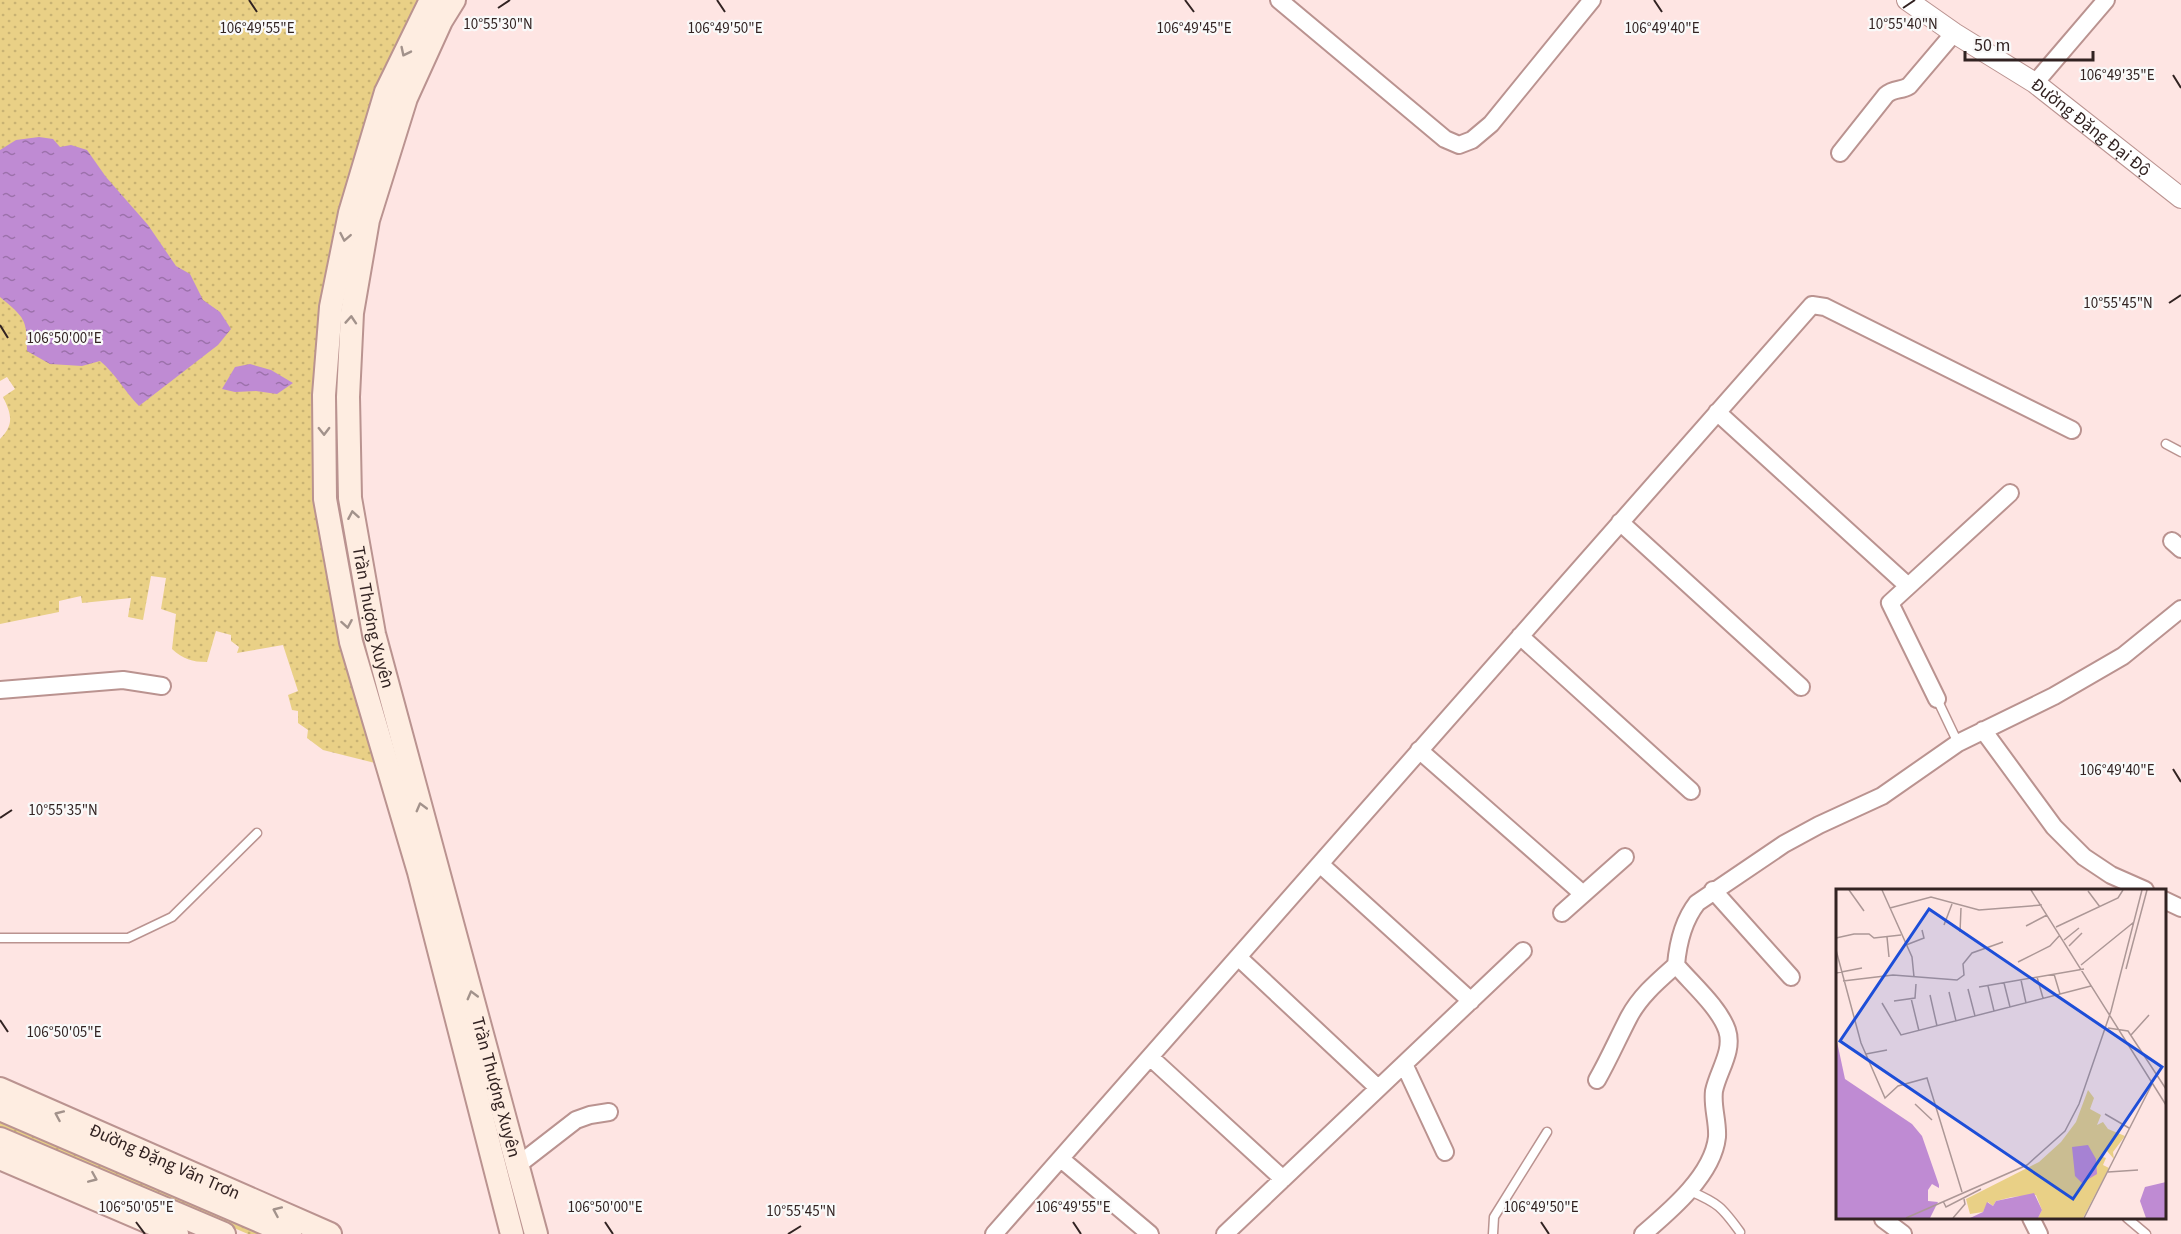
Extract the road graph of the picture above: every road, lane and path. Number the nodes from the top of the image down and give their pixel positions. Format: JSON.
{"nodes":[{"id":1,"x":431,"y":0,"type":"edge"},
{"id":2,"x":454,"y":0,"type":"edge"},
{"id":3,"x":1279,"y":0,"type":"edge"},
{"id":4,"x":1592,"y":0,"type":"edge"},
{"id":5,"x":2106,"y":0,"type":"edge"},
{"id":6,"x":1909,"y":1,"type":"edge"},
{"id":7,"x":1954,"y":33,"type":"junction"},
{"id":8,"x":2035,"y":83,"type":"junction"},
{"id":9,"x":1840,"y":153,"type":"dead end"},
{"id":10,"x":2181,"y":198,"type":"edge"},
{"id":11,"x":1717,"y":412,"type":"junction"},
{"id":12,"x":2073,"y":430,"type":"dead end"},
{"id":13,"x":2166,"y":444,"type":"dead end"},
{"id":14,"x":2181,"y":452,"type":"edge"},
{"id":15,"x":2010,"y":494,"type":"dead end"},
{"id":16,"x":1620,"y":522,"type":"junction"},
{"id":17,"x":1908,"y":586,"type":"junction"},
{"id":18,"x":2181,"y":609,"type":"edge"},
{"id":19,"x":1520,"y":636,"type":"junction"},
{"id":20,"x":162,"y":686,"type":"dead end"},
{"id":21,"x":1801,"y":687,"type":"dead end"},
{"id":22,"x":0,"y":690,"type":"edge"},
{"id":23,"x":1937,"y":699,"type":"joint"},
{"id":24,"x":1983,"y":730,"type":"junction"},
{"id":25,"x":1958,"y":743,"type":"junction"},
{"id":26,"x":1419,"y":750,"type":"junction"},
{"id":27,"x":1691,"y":791,"type":"dead end"},
{"id":28,"x":257,"y":833,"type":"dead end"},
{"id":29,"x":1625,"y":857,"type":"dead end"},
{"id":30,"x":1320,"y":864,"type":"junction"},
{"id":31,"x":2141,"y":889,"type":"edge"},
{"id":32,"x":1713,"y":890,"type":"junction"},
{"id":33,"x":1583,"y":894,"type":"junction"},
{"id":34,"x":1562,"y":913,"type":"dead end"},
{"id":35,"x":0,"y":938,"type":"edge"},
{"id":36,"x":1523,"y":951,"type":"dead end"},
{"id":37,"x":1238,"y":957,"type":"junction"},
{"id":38,"x":1676,"y":965,"type":"junction"},
{"id":39,"x":1791,"y":977,"type":"dead end"},
{"id":40,"x":1471,"y":1001,"type":"junction"},
{"id":41,"x":1150,"y":1057,"type":"junction"},
{"id":42,"x":1404,"y":1064,"type":"junction"},
{"id":43,"x":1597,"y":1080,"type":"dead end"},
{"id":44,"x":1378,"y":1088,"type":"junction"},
{"id":45,"x":0,"y":1089,"type":"edge"},
{"id":46,"x":0,"y":1108,"type":"edge"},
{"id":47,"x":609,"y":1113,"type":"dead end"},
{"id":48,"x":1547,"y":1132,"type":"dead end"},
{"id":49,"x":0,"y":1139,"type":"edge"},
{"id":50,"x":1445,"y":1152,"type":"dead end"},
{"id":51,"x":0,"y":1158,"type":"edge"},
{"id":52,"x":1060,"y":1159,"type":"junction"},
{"id":53,"x":518,"y":1165,"type":"junction"},
{"id":54,"x":1283,"y":1179,"type":"junction"},
{"id":55,"x":1690,"y":1191,"type":"junction"},
{"id":56,"x":1884,"y":1219,"type":"dead end"},
{"id":57,"x":2032,"y":1219,"type":"edge"},
{"id":58,"x":2128,"y":1219,"type":"edge"},
{"id":59,"x":1740,"y":1232,"type":"dead end"},
{"id":60,"x":177,"y":1234,"type":"edge"},
{"id":61,"x":224,"y":1234,"type":"edge"},
{"id":62,"x":290,"y":1234,"type":"edge"},
{"id":63,"x":330,"y":1234,"type":"edge"},
{"id":64,"x":512,"y":1234,"type":"edge"},
{"id":65,"x":536,"y":1234,"type":"edge"},
{"id":66,"x":994,"y":1234,"type":"edge"},
{"id":67,"x":1150,"y":1234,"type":"edge"},
{"id":68,"x":1225,"y":1234,"type":"edge"},
{"id":69,"x":1493,"y":1234,"type":"edge"},
{"id":70,"x":1643,"y":1234,"type":"edge"},
{"id":71,"x":1903,"y":1234,"type":"edge"},
{"id":72,"x":2039,"y":1234,"type":"edge"},
{"id":73,"x":2146,"y":1234,"type":"edge"}],
"edges":[{"from":1,"to":64,"type":"main road","name":"Trần Thượng Xuyên","one_way":true},
{"from":53,"to":2,"type":"main road","name":"Trần Thượng Xuyên","one_way":true},
{"from":3,"to":4,"type":"street"},
{"from":5,"to":8,"type":"street"},
{"from":6,"to":7,"type":"street","name":"Đường Đặng Đại Độ"},
{"from":7,"to":8,"type":"street","name":"Đường Đặng Đại Độ"},
{"from":7,"to":9,"type":"street"},
{"from":8,"to":10,"type":"street","name":"Đường Đặng Đại Độ"},
{"from":11,"to":12,"type":"street"},
{"from":11,"to":16,"type":"street"},
{"from":11,"to":17,"type":"street"},
{"from":13,"to":14,"type":"lane"},
{"from":15,"to":17,"type":"street"},
{"from":16,"to":19,"type":"street"},
{"from":16,"to":21,"type":"street"},
{"from":17,"to":23,"type":"street"},
{"from":18,"to":24,"type":"street"},
{"from":19,"to":26,"type":"street"},
{"from":19,"to":27,"type":"street"},
{"from":20,"to":22,"type":"street"},
{"from":23,"to":25,"type":"lane"},
{"from":24,"to":25,"type":"street"},
{"from":24,"to":31,"type":"street"},
{"from":25,"to":32,"type":"street"},
{"from":26,"to":30,"type":"street"},
{"from":26,"to":33,"type":"street"},
{"from":28,"to":35,"type":"lane"},
{"from":29,"to":33,"type":"street"},
{"from":30,"to":37,"type":"street"},
{"from":30,"to":40,"type":"street"},
{"from":32,"to":38,"type":"street"},
{"from":32,"to":39,"type":"street"},
{"from":33,"to":34,"type":"street"},
{"from":36,"to":40,"type":"street"},
{"from":37,"to":41,"type":"street"},
{"from":37,"to":44,"type":"street"},
{"from":38,"to":43,"type":"street"},
{"from":38,"to":55,"type":"street"},
{"from":40,"to":42,"type":"street"},
{"from":41,"to":52,"type":"street"},
{"from":41,"to":54,"type":"street"},
{"from":42,"to":44,"type":"street"},
{"from":42,"to":50,"type":"street"},
{"from":44,"to":54,"type":"street"},
{"from":63,"to":45,"type":"main road","name":"Đường Đặng Văn Trơn","one_way":true},
{"from":46,"to":62,"type":"main road","name":"Đường Đặng Văn Trơn"},
{"from":47,"to":53,"type":"street"},
{"from":48,"to":69,"type":"lane"},
{"from":49,"to":61,"type":"main road","one_way":true},
{"from":51,"to":60,"type":"main road"},
{"from":52,"to":66,"type":"street"},
{"from":52,"to":67,"type":"street"},
{"from":53,"to":65,"type":"main road","name":"Trần Thượng Xuyên"},
{"from":54,"to":68,"type":"street"},
{"from":55,"to":59,"type":"lane"},
{"from":55,"to":70,"type":"street"},
{"from":56,"to":71,"type":"street"},
{"from":57,"to":72,"type":"street"},
{"from":58,"to":73,"type":"lane"}]}
